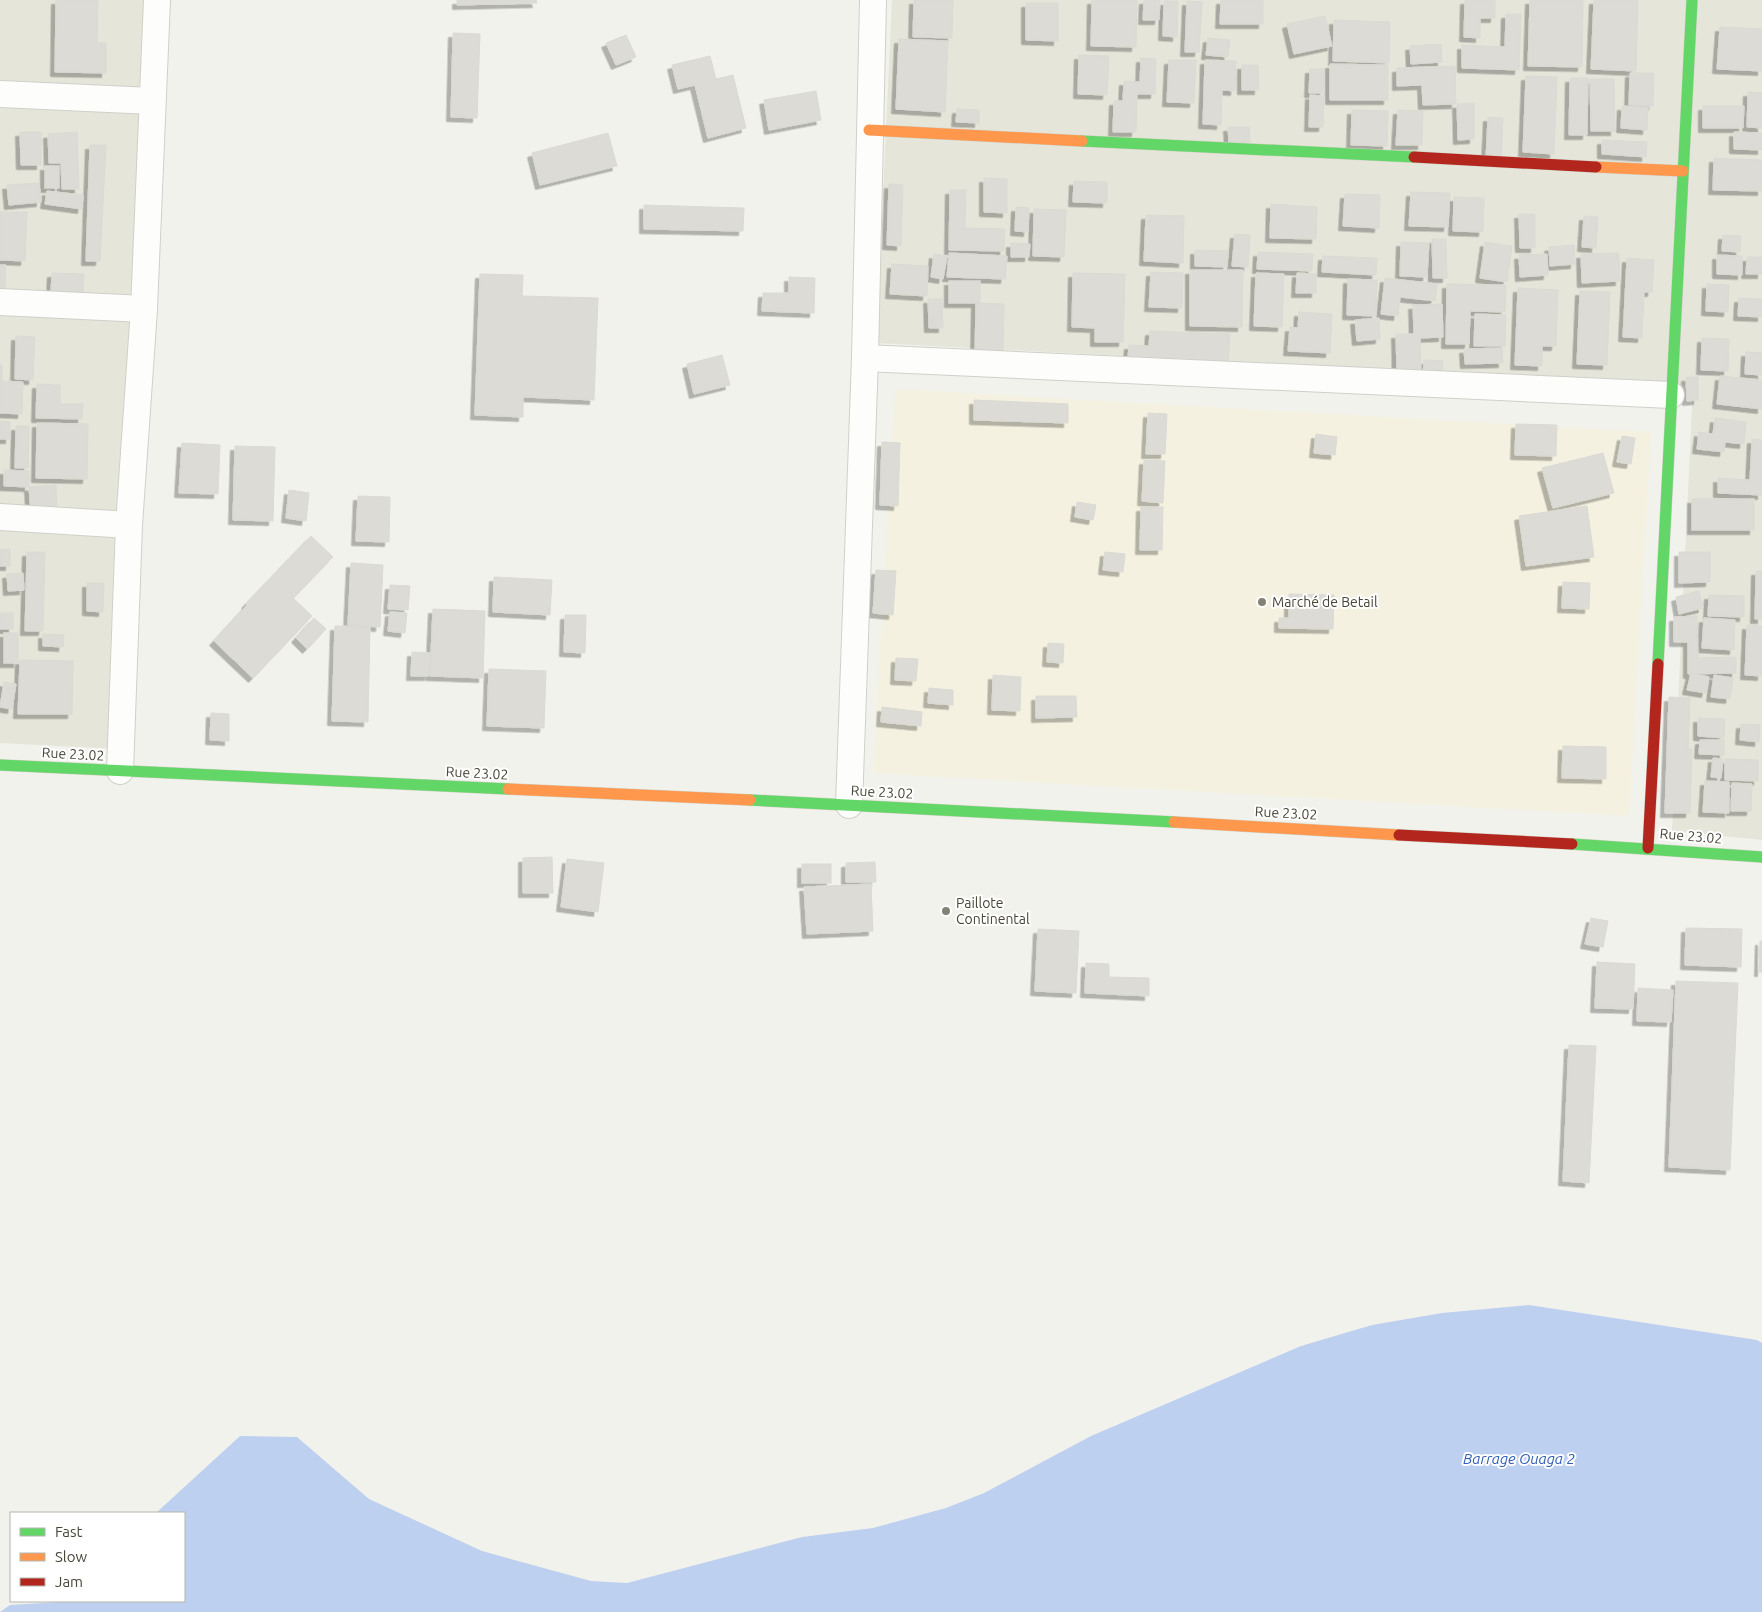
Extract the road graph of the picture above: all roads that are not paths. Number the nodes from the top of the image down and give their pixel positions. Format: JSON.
{"nodes":[{"id":1,"x":157,"y":0,"type":"edge"},
{"id":2,"x":873,"y":0,"type":"edge"},
{"id":3,"x":1692,"y":0,"type":"edge"},
{"id":4,"x":0,"y":94,"type":"edge"},
{"id":5,"x":152,"y":101,"type":"junction"},
{"id":6,"x":869,"y":130,"type":"junction"},
{"id":7,"x":1683,"y":171,"type":"junction"},
{"id":8,"x":0,"y":302,"type":"edge"},
{"id":9,"x":144,"y":309,"type":"junction"},
{"id":10,"x":865,"y":358,"type":"junction"},
{"id":11,"x":1671,"y":395,"type":"junction"},
{"id":12,"x":0,"y":517,"type":"edge"},
{"id":13,"x":129,"y":525,"type":"junction"},
{"id":14,"x":0,"y":765,"type":"edge"},
{"id":15,"x":120,"y":771,"type":"junction"},
{"id":16,"x":849,"y":805,"type":"junction"},
{"id":17,"x":1648,"y":848,"type":"junction"},
{"id":18,"x":1762,"y":857,"type":"edge"}],
"edges":[{"from":1,"to":5,"type":"street"},
{"from":2,"to":6,"type":"street"},
{"from":3,"to":7,"type":"street"},
{"from":4,"to":5,"type":"street"},
{"from":5,"to":9,"type":"street"},
{"from":6,"to":7,"type":"street"},
{"from":6,"to":10,"type":"street"},
{"from":7,"to":11,"type":"street"},
{"from":8,"to":9,"type":"street"},
{"from":9,"to":13,"type":"street"},
{"from":10,"to":11,"type":"street"},
{"from":10,"to":16,"type":"street"},
{"from":11,"to":17,"type":"street"},
{"from":12,"to":13,"type":"street"},
{"from":13,"to":15,"type":"street"},
{"from":14,"to":15,"type":"street","name":"Rue 23.02"},
{"from":15,"to":16,"type":"street","name":"Rue 23.02"},
{"from":16,"to":17,"type":"street","name":"Rue 23.02"},
{"from":17,"to":18,"type":"street","name":"Rue 23.02"}]}
